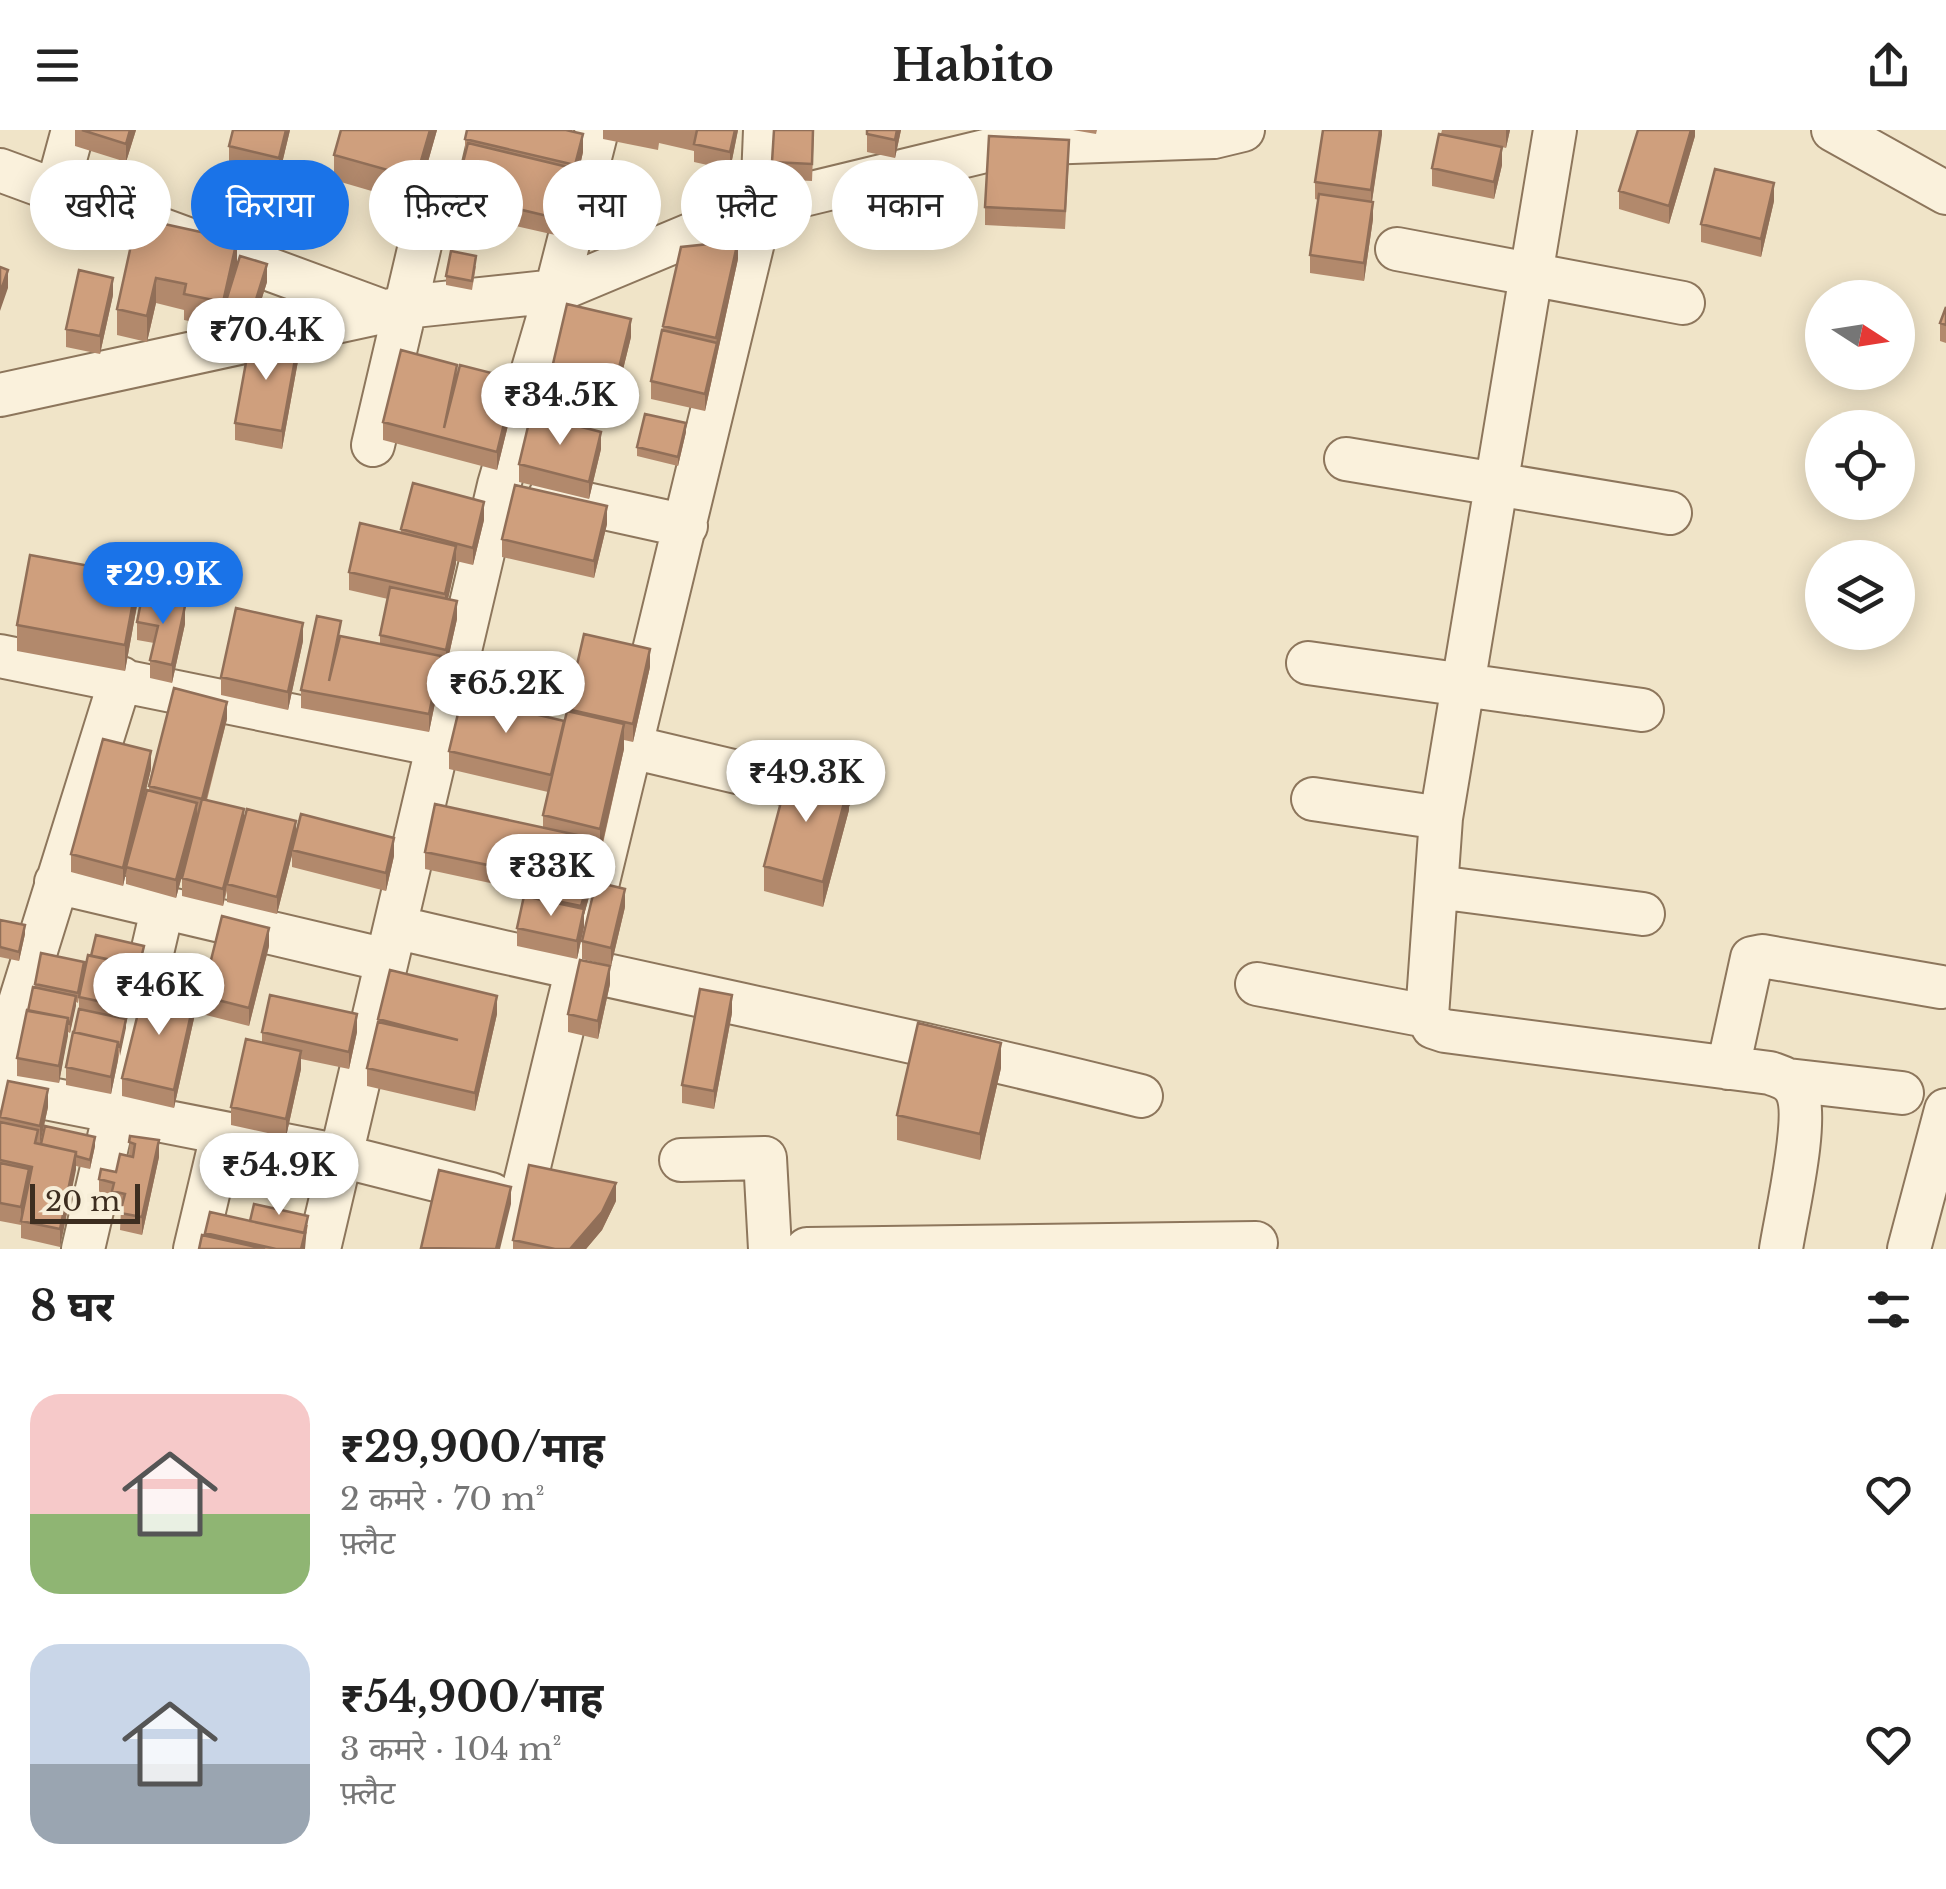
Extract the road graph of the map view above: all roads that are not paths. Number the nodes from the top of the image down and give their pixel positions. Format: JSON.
{"nodes":[{"id":1,"x":73,"y":130,"type":"edge"},
{"id":2,"x":447,"y":130,"type":"edge"},
{"id":3,"x":597,"y":130,"type":"edge"},
{"id":4,"x":765,"y":130,"type":"edge"},
{"id":5,"x":1242,"y":130,"type":"edge"},
{"id":6,"x":1555,"y":130,"type":"edge"},
{"id":7,"x":1833,"y":130,"type":"edge"},
{"id":8,"x":65,"y":160,"type":"edge"},
{"id":9,"x":764,"y":160,"type":"edge"},
{"id":10,"x":0,"y":170,"type":"edge"},
{"id":11,"x":30,"y":180,"type":"edge"},
{"id":12,"x":812,"y":193,"type":"edge"},
{"id":13,"x":1946,"y":193,"type":"edge"},
{"id":14,"x":171,"y":229,"type":"edge"},
{"id":15,"x":681,"y":239,"type":"edge"},
{"id":16,"x":1397,"y":249,"type":"dead end"},
{"id":17,"x":751,"y":250,"type":"edge"},
{"id":18,"x":1532,"y":275,"type":"junction"},
{"id":19,"x":556,"y":291,"type":"junction"},
{"id":20,"x":1682,"y":303,"type":"dead end"},
{"id":21,"x":397,"y":310,"type":"junction"},
{"id":22,"x":0,"y":395,"type":"edge"},
{"id":23,"x":373,"y":445,"type":"dead end"},
{"id":24,"x":1346,"y":459,"type":"dead end"},
{"id":25,"x":499,"y":485,"type":"junction"},
{"id":26,"x":1496,"y":486,"type":"junction"},
{"id":27,"x":1670,"y":514,"type":"dead end"},
{"id":28,"x":686,"y":526,"type":"junction"},
{"id":29,"x":0,"y":658,"type":"edge"},
{"id":30,"x":1308,"y":662,"type":"dead end"},
{"id":31,"x":121,"y":678,"type":"junction"},
{"id":32,"x":1462,"y":687,"type":"junction"},
{"id":33,"x":1642,"y":710,"type":"dead end"},
{"id":34,"x":559,"y":728,"type":"edge"},
{"id":35,"x":437,"y":746,"type":"junction"},
{"id":36,"x":633,"y":748,"type":"junction"},
{"id":37,"x":830,"y":794,"type":"edge"},
{"id":38,"x":1313,"y":800,"type":"dead end"},
{"id":39,"x":1440,"y":818,"type":"junction"},
{"id":40,"x":56,"y":882,"type":"junction"},
{"id":41,"x":1437,"y":887,"type":"junction"},
{"id":42,"x":162,"y":910,"type":"junction"},
{"id":43,"x":1644,"y":914,"type":"dead end"},
{"id":44,"x":390,"y":943,"type":"junction"},
{"id":45,"x":577,"y":970,"type":"junction"},
{"id":46,"x":1257,"y":984,"type":"dead end"},
{"id":47,"x":1941,"y":987,"type":"dead end"},
{"id":48,"x":1426,"y":1016,"type":"junction"},
{"id":49,"x":0,"y":1066,"type":"edge"},
{"id":50,"x":1728,"y":1068,"type":"junction"},
{"id":51,"x":1788,"y":1080,"type":"junction"},
{"id":52,"x":0,"y":1089,"type":"edge"},
{"id":53,"x":1902,"y":1093,"type":"dead end"},
{"id":54,"x":1141,"y":1096,"type":"dead end"},
{"id":55,"x":1946,"y":1110,"type":"edge"},
{"id":56,"x":115,"y":1112,"type":"junction"},
{"id":57,"x":222,"y":1135,"type":"junction"},
{"id":58,"x":341,"y":1156,"type":"junction"},
{"id":59,"x":1938,"y":1157,"type":"edge"},
{"id":60,"x":680,"y":1160,"type":"dead end"},
{"id":61,"x":520,"y":1201,"type":"junction"},
{"id":62,"x":1258,"y":1232,"type":"edge"},
{"id":63,"x":83,"y":1249,"type":"edge"},
{"id":64,"x":195,"y":1249,"type":"edge"},
{"id":65,"x":319,"y":1249,"type":"edge"},
{"id":66,"x":509,"y":1249,"type":"edge"},
{"id":67,"x":770,"y":1249,"type":"edge"},
{"id":68,"x":807,"y":1249,"type":"edge"},
{"id":69,"x":1781,"y":1249,"type":"edge"},
{"id":70,"x":1909,"y":1249,"type":"edge"}],
"edges":[{"from":1,"to":8,"type":"street"},
{"from":2,"to":21,"type":"street"},
{"from":3,"to":19,"type":"street"},
{"from":4,"to":9,"type":"street"},
{"from":5,"to":12,"type":"street"},
{"from":6,"to":18,"type":"street"},
{"from":7,"to":13,"type":"street"},
{"from":10,"to":11,"type":"street"},
{"from":14,"to":21,"type":"street"},
{"from":15,"to":19,"type":"street"},
{"from":16,"to":18,"type":"street"},
{"from":17,"to":28,"type":"street"},
{"from":18,"to":20,"type":"street"},
{"from":18,"to":26,"type":"street"},
{"from":19,"to":21,"type":"street"},
{"from":19,"to":25,"type":"street"},
{"from":21,"to":22,"type":"street"},
{"from":21,"to":23,"type":"street"},
{"from":24,"to":26,"type":"street"},
{"from":25,"to":28,"type":"street"},
{"from":25,"to":35,"type":"street"},
{"from":26,"to":27,"type":"street"},
{"from":26,"to":32,"type":"street"},
{"from":28,"to":36,"type":"street"},
{"from":29,"to":31,"type":"street"},
{"from":30,"to":32,"type":"street"},
{"from":31,"to":35,"type":"street"},
{"from":31,"to":40,"type":"street"},
{"from":32,"to":33,"type":"street"},
{"from":32,"to":39,"type":"street"},
{"from":34,"to":36,"type":"street"},
{"from":35,"to":44,"type":"street"},
{"from":36,"to":37,"type":"street"},
{"from":36,"to":45,"type":"street"},
{"from":38,"to":39,"type":"street"},
{"from":39,"to":41,"type":"street"},
{"from":40,"to":42,"type":"street"},
{"from":40,"to":49,"type":"street"},
{"from":41,"to":43,"type":"street"},
{"from":41,"to":48,"type":"street"},
{"from":42,"to":44,"type":"street"},
{"from":42,"to":56,"type":"street"},
{"from":44,"to":45,"type":"street"},
{"from":44,"to":58,"type":"street"},
{"from":45,"to":54,"type":"street"},
{"from":45,"to":61,"type":"street"},
{"from":46,"to":48,"type":"street"},
{"from":47,"to":50,"type":"street"},
{"from":48,"to":50,"type":"street"},
{"from":50,"to":51,"type":"street"},
{"from":51,"to":53,"type":"street"},
{"from":51,"to":69,"type":"street"},
{"from":52,"to":56,"type":"street"},
{"from":55,"to":59,"type":"street"},
{"from":56,"to":57,"type":"street"},
{"from":56,"to":63,"type":"street"},
{"from":57,"to":58,"type":"street"},
{"from":57,"to":64,"type":"street"},
{"from":58,"to":61,"type":"street"},
{"from":58,"to":65,"type":"street"},
{"from":59,"to":70,"type":"street"},
{"from":60,"to":67,"type":"street"},
{"from":61,"to":66,"type":"street"},
{"from":62,"to":68,"type":"street"}]}
